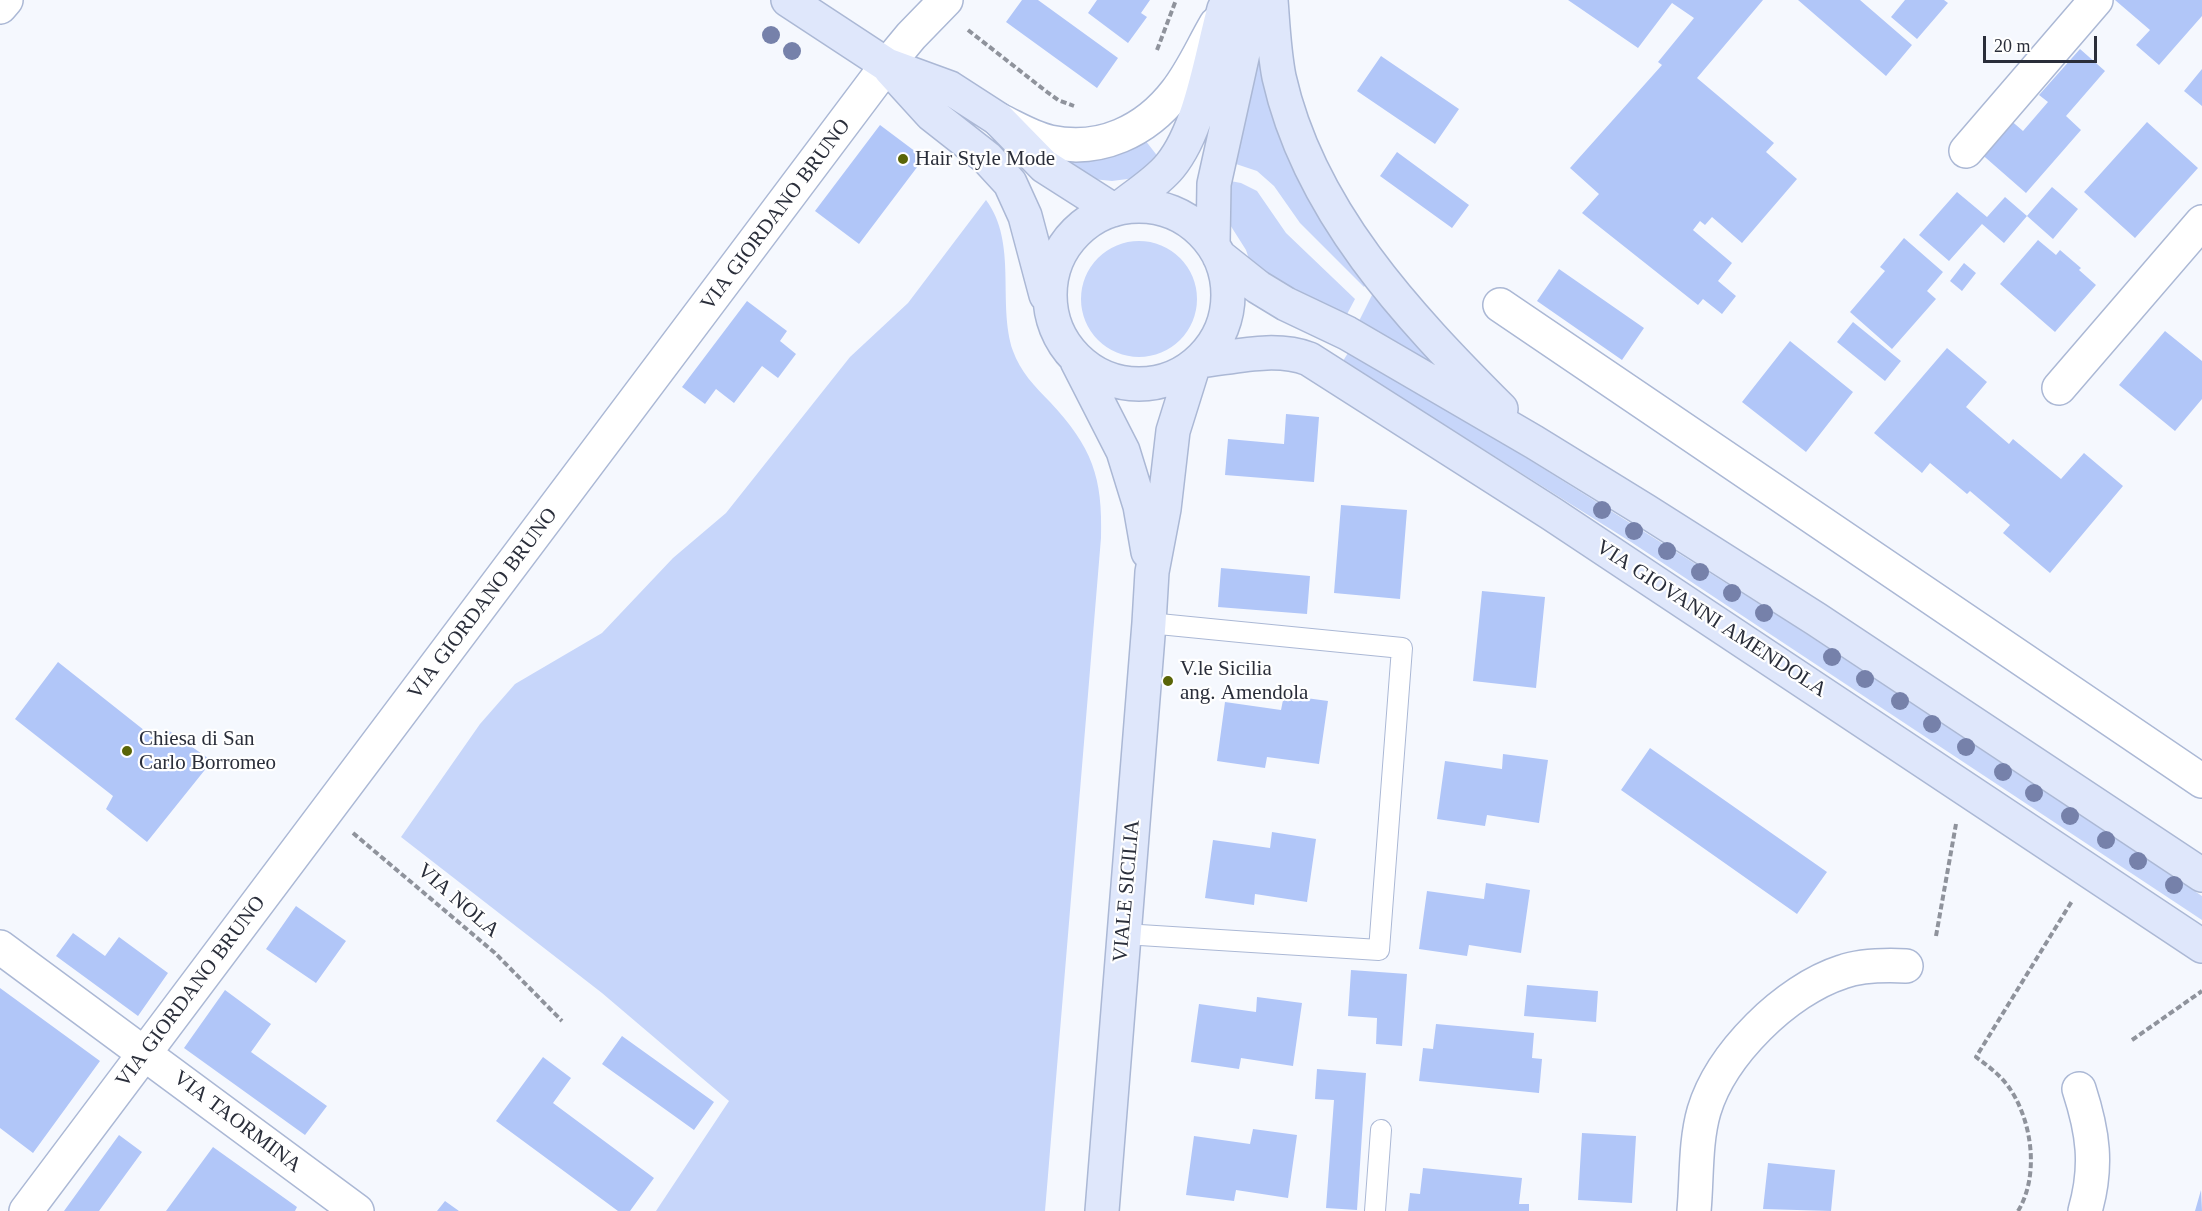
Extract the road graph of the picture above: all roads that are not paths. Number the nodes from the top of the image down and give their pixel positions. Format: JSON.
{"nodes":[{"id":1,"x":6,"y":0,"type":"edge"},
{"id":2,"x":788,"y":0,"type":"edge"},
{"id":3,"x":1271,"y":0,"type":"edge"},
{"id":4,"x":2096,"y":0,"type":"edge"},
{"id":5,"x":1234,"y":3,"type":"edge"},
{"id":6,"x":0,"y":7,"type":"edge"},
{"id":7,"x":954,"y":13,"type":"edge"},
{"id":8,"x":887,"y":65,"type":"junction"},
{"id":9,"x":998,"y":119,"type":"junction"},
{"id":10,"x":1966,"y":151,"type":"dead end"},
{"id":11,"x":1117,"y":209,"type":"junction"},
{"id":12,"x":2202,"y":222,"type":"edge"},
{"id":13,"x":1216,"y":250,"type":"junction"},
{"id":14,"x":1500,"y":305,"type":"dead end"},
{"id":15,"x":1050,"y":309,"type":"junction"},
{"id":16,"x":1076,"y":360,"type":"junction"},
{"id":17,"x":1196,"y":364,"type":"junction"},
{"id":18,"x":2059,"y":388,"type":"dead end"},
{"id":19,"x":1534,"y":442,"type":"junction"},
{"id":20,"x":1152,"y":572,"type":"junction"},
{"id":21,"x":1149,"y":624,"type":"junction"},
{"id":22,"x":2202,"y":782,"type":"edge"},
{"id":23,"x":2202,"y":875,"type":"edge"},
{"id":24,"x":1124,"y":934,"type":"junction"},
{"id":25,"x":2202,"y":946,"type":"edge"},
{"id":26,"x":0,"y":947,"type":"edge"},
{"id":27,"x":1906,"y":966,"type":"dead end"},
{"id":28,"x":144,"y":1054,"type":"junction"},
{"id":29,"x":2079,"y":1089,"type":"dead end"},
{"id":30,"x":1381,"y":1130,"type":"dead end"},
{"id":31,"x":26,"y":1211,"type":"edge"},
{"id":32,"x":357,"y":1211,"type":"edge"},
{"id":33,"x":1102,"y":1211,"type":"edge"},
{"id":34,"x":1375,"y":1211,"type":"edge"},
{"id":35,"x":1694,"y":1211,"type":"edge"},
{"id":36,"x":2085,"y":1211,"type":"edge"}],
"edges":[{"from":1,"to":6,"type":"street"},
{"from":2,"to":8,"type":"main road"},
{"from":3,"to":19,"type":"main road"},
{"from":4,"to":10,"type":"street"},
{"from":5,"to":9,"type":"street"},
{"from":5,"to":11,"type":"main road"},
{"from":5,"to":13,"type":"main road"},
{"from":7,"to":8,"type":"street","name":"VIA GIORDANO BRUNO"},
{"from":8,"to":9,"type":"main road"},
{"from":8,"to":15,"type":"main road"},
{"from":8,"to":28,"type":"street","name":"VIA GIORDANO BRUNO"},
{"from":9,"to":11,"type":"main road"},
{"from":11,"to":13,"type":"main road"},
{"from":11,"to":15,"type":"main road"},
{"from":12,"to":18,"type":"street"},
{"from":13,"to":17,"type":"main road"},
{"from":13,"to":19,"type":"main road"},
{"from":14,"to":22,"type":"street"},
{"from":15,"to":16,"type":"main road"},
{"from":16,"to":17,"type":"main road"},
{"from":16,"to":20,"type":"main road","name":"VIALE SICILIA"},
{"from":17,"to":20,"type":"main road","name":"VIALE SICILIA"},
{"from":17,"to":25,"type":"main road","name":"VIA GIOVANNI AMENDOLA"},
{"from":19,"to":23,"type":"main road"},
{"from":20,"to":21,"type":"main road","name":"VIALE SICILIA"},
{"from":21,"to":24,"type":"main road","name":"VIALE SICILIA"},
{"from":21,"to":24,"type":"lane"},
{"from":24,"to":33,"type":"main road","name":"VIALE SICILIA"},
{"from":26,"to":28,"type":"street","name":"VIA TAORMINA"},
{"from":27,"to":35,"type":"street"},
{"from":28,"to":31,"type":"street","name":"VIA GIORDANO BRUNO"},
{"from":28,"to":32,"type":"street","name":"VIA TAORMINA"},
{"from":29,"to":36,"type":"street"},
{"from":30,"to":34,"type":"lane"}]}
